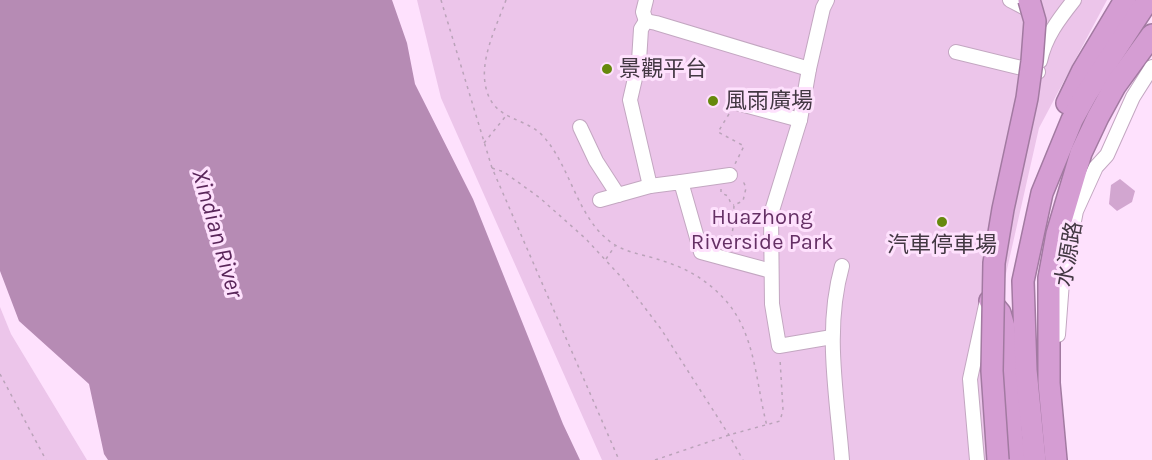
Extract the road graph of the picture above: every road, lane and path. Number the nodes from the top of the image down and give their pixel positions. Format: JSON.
{"nodes":[{"id":1,"x":441,"y":0,"type":"edge"},
{"id":2,"x":506,"y":0,"type":"edge"},
{"id":3,"x":646,"y":0,"type":"edge"},
{"id":4,"x":827,"y":0,"type":"edge"},
{"id":5,"x":1010,"y":0,"type":"edge"},
{"id":6,"x":1029,"y":0,"type":"edge"},
{"id":7,"x":1074,"y":0,"type":"edge"},
{"id":8,"x":1125,"y":0,"type":"edge"},
{"id":9,"x":1148,"y":0,"type":"edge"},
{"id":10,"x":1152,"y":14,"type":"edge"},
{"id":11,"x":646,"y":21,"type":"junction"},
{"id":12,"x":1045,"y":23,"type":"junction"},
{"id":13,"x":1152,"y":35,"type":"edge"},
{"id":14,"x":956,"y":52,"type":"dead end"},
{"id":15,"x":1152,"y":67,"type":"edge"},
{"id":16,"x":809,"y":69,"type":"junction"},
{"id":17,"x":1038,"y":72,"type":"junction"},
{"id":18,"x":1038,"y":96,"type":"dead end"},
{"id":19,"x":734,"y":102,"type":"joint"},
{"id":20,"x":506,"y":116,"type":"junction"},
{"id":21,"x":800,"y":120,"type":"junction"},
{"id":22,"x":580,"y":126,"type":"dead end"},
{"id":23,"x":483,"y":144,"type":"junction"},
{"id":24,"x":492,"y":168,"type":"junction"},
{"id":25,"x":681,"y":182,"type":"junction"},
{"id":26,"x":728,"y":182,"type":"junction"},
{"id":27,"x":650,"y":186,"type":"junction"},
{"id":28,"x":618,"y":195,"type":"junction"},
{"id":29,"x":600,"y":200,"type":"dead end"},
{"id":30,"x":734,"y":205,"type":"junction"},
{"id":31,"x":616,"y":245,"type":"junction"},
{"id":32,"x":727,"y":259,"type":"junction"},
{"id":33,"x":605,"y":260,"type":"junction"},
{"id":34,"x":842,"y":266,"type":"dead end"},
{"id":35,"x":771,"y":271,"type":"junction"},
{"id":36,"x":1023,"y":281,"type":"junction"},
{"id":37,"x":988,"y":298,"type":"junction"},
{"id":38,"x":832,"y":338,"type":"junction"},
{"id":39,"x":779,"y":346,"type":"junction"},
{"id":40,"x":0,"y":375,"type":"edge"},
{"id":41,"x":767,"y":426,"type":"junction"},
{"id":42,"x":729,"y":435,"type":"junction"},
{"id":43,"x":46,"y":460,"type":"edge"},
{"id":44,"x":619,"y":460,"type":"edge"},
{"id":45,"x":655,"y":460,"type":"edge"},
{"id":46,"x":743,"y":460,"type":"edge"},
{"id":47,"x":842,"y":460,"type":"edge"},
{"id":48,"x":976,"y":460,"type":"edge"},
{"id":49,"x":998,"y":460,"type":"edge"},
{"id":50,"x":1017,"y":460,"type":"edge"},
{"id":51,"x":1035,"y":460,"type":"edge"},
{"id":52,"x":1048,"y":460,"type":"edge"},
{"id":53,"x":1056,"y":460,"type":"edge"},
{"id":54,"x":1065,"y":460,"type":"edge"}],
"edges":[{"from":1,"to":23,"type":"path"},
{"from":2,"to":20,"type":"path"},
{"from":3,"to":11,"type":"lane"},
{"from":4,"to":16,"type":"lane"},
{"from":5,"to":12,"type":"lane"},
{"from":6,"to":12,"type":"highway","bridge":true},
{"from":7,"to":12,"type":"lane"},
{"from":8,"to":36,"type":"highway"},
{"from":9,"to":36,"type":"highway"},
{"from":10,"to":52,"type":"highway"},
{"from":11,"to":16,"type":"lane"},
{"from":11,"to":27,"type":"lane"},
{"from":12,"to":17,"type":"lane"},
{"from":12,"to":18,"type":"highway","bridge":true},
{"from":12,"to":49,"type":"highway","bridge":true},
{"from":13,"to":53,"type":"highway"},
{"from":14,"to":17,"type":"lane"},
{"from":15,"to":54,"type":"lane","name":"水源路"},
{"from":16,"to":21,"type":"lane"},
{"from":17,"to":37,"type":"lane"},
{"from":19,"to":21,"type":"lane"},
{"from":19,"to":26,"type":"path"},
{"from":20,"to":23,"type":"path"},
{"from":20,"to":31,"type":"path"},
{"from":21,"to":35,"type":"lane"},
{"from":22,"to":28,"type":"lane"},
{"from":23,"to":24,"type":"path"},
{"from":24,"to":33,"type":"path"},
{"from":24,"to":44,"type":"path"},
{"from":25,"to":26,"type":"lane"},
{"from":25,"to":27,"type":"lane"},
{"from":25,"to":32,"type":"lane"},
{"from":26,"to":30,"type":"path"},
{"from":26,"to":30,"type":"path"},
{"from":27,"to":28,"type":"lane"},
{"from":28,"to":29,"type":"lane"},
{"from":30,"to":32,"type":"path"},
{"from":31,"to":33,"type":"path"},
{"from":31,"to":41,"type":"path"},
{"from":32,"to":35,"type":"lane"},
{"from":33,"to":42,"type":"path"},
{"from":34,"to":38,"type":"lane"},
{"from":35,"to":39,"type":"lane"},
{"from":36,"to":51,"type":"highway"},
{"from":37,"to":48,"type":"lane"},
{"from":37,"to":50,"type":"highway"},
{"from":38,"to":39,"type":"lane"},
{"from":38,"to":47,"type":"lane"},
{"from":39,"to":41,"type":"path"},
{"from":40,"to":43,"type":"path"},
{"from":41,"to":42,"type":"path"},
{"from":42,"to":45,"type":"path"},
{"from":42,"to":46,"type":"path"}]}
